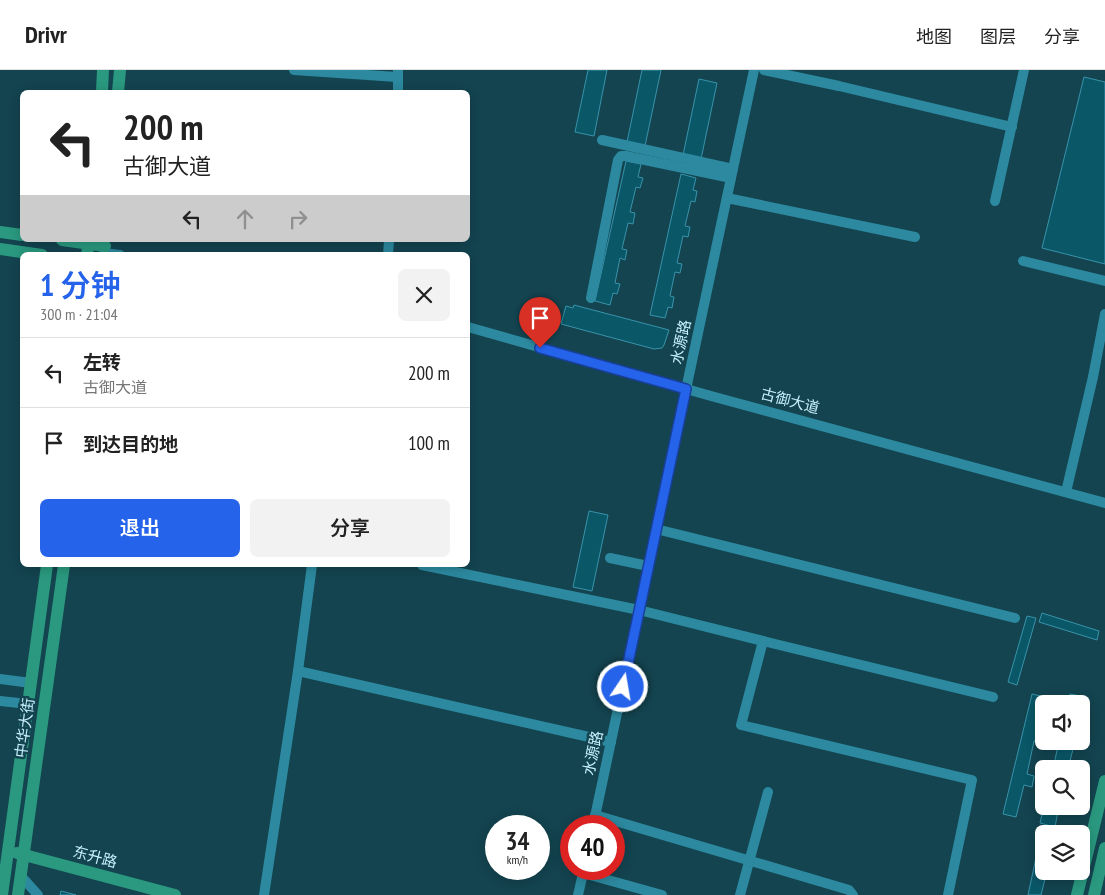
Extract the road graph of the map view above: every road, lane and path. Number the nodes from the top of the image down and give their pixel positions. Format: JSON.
{"nodes":[{"id":1,"x":103,"y":70,"type":"edge"},
{"id":2,"x":120,"y":70,"type":"edge"},
{"id":3,"x":294,"y":70,"type":"edge"},
{"id":4,"x":754,"y":70,"type":"edge"},
{"id":5,"x":764,"y":70,"type":"edge"},
{"id":6,"x":1024,"y":70,"type":"edge"},
{"id":7,"x":397,"y":74,"type":"edge"},
{"id":8,"x":102,"y":90,"type":"edge"},
{"id":9,"x":118,"y":90,"type":"edge"},
{"id":10,"x":398,"y":90,"type":"edge"},
{"id":11,"x":1012,"y":127,"type":"junction"},
{"id":12,"x":602,"y":140,"type":"dead end"},
{"id":13,"x":732,"y":173,"type":"junction"},
{"id":14,"x":727,"y":198,"type":"junction"},
{"id":15,"x":995,"y":202,"type":"dead end"},
{"id":16,"x":0,"y":232,"type":"edge"},
{"id":17,"x":20,"y":235,"type":"edge"},
{"id":18,"x":915,"y":237,"type":"dead end"},
{"id":19,"x":71,"y":242,"type":"edge"},
{"id":20,"x":88,"y":246,"type":"edge"},
{"id":21,"x":105,"y":248,"type":"edge"},
{"id":22,"x":0,"y":249,"type":"edge"},
{"id":23,"x":21,"y":252,"type":"edge"},
{"id":24,"x":1023,"y":261,"type":"dead end"},
{"id":25,"x":1105,"y":281,"type":"edge"},
{"id":26,"x":591,"y":298,"type":"dead end"},
{"id":27,"x":1105,"y":314,"type":"edge"},
{"id":28,"x":470,"y":328,"type":"edge"},
{"id":29,"x":686,"y":389,"type":"junction"},
{"id":30,"x":1066,"y":492,"type":"junction"},
{"id":31,"x":1105,"y":503,"type":"edge"},
{"id":32,"x":656,"y":529,"type":"junction"},
{"id":33,"x":610,"y":558,"type":"dead end"},
{"id":34,"x":648,"y":566,"type":"junction"},
{"id":35,"x":47,"y":567,"type":"edge"},
{"id":36,"x":64,"y":567,"type":"edge"},
{"id":37,"x":312,"y":567,"type":"edge"},
{"id":38,"x":432,"y":567,"type":"edge"},
{"id":39,"x":639,"y":610,"type":"junction"},
{"id":40,"x":1015,"y":618,"type":"dead end"},
{"id":41,"x":763,"y":641,"type":"junction"},
{"id":42,"x":298,"y":671,"type":"junction"},
{"id":43,"x":0,"y":679,"type":"edge"},
{"id":44,"x":31,"y":683,"type":"junction"},
{"id":45,"x":993,"y":697,"type":"dead end"},
{"id":46,"x":0,"y":701,"type":"edge"},
{"id":47,"x":28,"y":704,"type":"junction"},
{"id":48,"x":611,"y":742,"type":"junction"},
{"id":49,"x":1105,"y":781,"type":"edge"},
{"id":50,"x":768,"y":792,"type":"dead end"},
{"id":51,"x":595,"y":815,"type":"edge"},
{"id":52,"x":625,"y":824,"type":"edge"},
{"id":53,"x":1105,"y":848,"type":"edge"},
{"id":54,"x":3,"y":850,"type":"edge"},
{"id":55,"x":24,"y":855,"type":"junction"},
{"id":56,"x":750,"y":861,"type":"junction"},
{"id":57,"x":21,"y":876,"type":"junction"},
{"id":58,"x":581,"y":880,"type":"edge"},
{"id":59,"x":613,"y":880,"type":"edge"},
{"id":60,"x":852,"y":894,"type":"edge"},
{"id":61,"x":2,"y":895,"type":"edge"},
{"id":62,"x":18,"y":895,"type":"edge"},
{"id":63,"x":38,"y":895,"type":"edge"},
{"id":64,"x":173,"y":895,"type":"edge"},
{"id":65,"x":264,"y":895,"type":"edge"},
{"id":66,"x":578,"y":895,"type":"edge"},
{"id":67,"x":662,"y":895,"type":"edge"},
{"id":68,"x":740,"y":895,"type":"edge"},
{"id":69,"x":948,"y":895,"type":"edge"},
{"id":70,"x":1078,"y":895,"type":"edge"},
{"id":71,"x":1094,"y":895,"type":"edge"}],
"edges":[{"from":1,"to":8,"type":"main road"},
{"from":2,"to":9,"type":"main road"},
{"from":3,"to":7,"type":"street"},
{"from":4,"to":13,"type":"street","name":"水源路"},
{"from":5,"to":11,"type":"street"},
{"from":6,"to":11,"type":"street"},
{"from":7,"to":10,"type":"street"},
{"from":11,"to":15,"type":"street"},
{"from":12,"to":13,"type":"street"},
{"from":13,"to":14,"type":"street","name":"水源路"},
{"from":13,"to":26,"type":"street"},
{"from":14,"to":18,"type":"street"},
{"from":14,"to":29,"type":"street","name":"水源路"},
{"from":16,"to":17,"type":"main road"},
{"from":19,"to":20,"type":"main road"},
{"from":20,"to":21,"type":"main road"},
{"from":22,"to":23,"type":"main road"},
{"from":24,"to":25,"type":"street"},
{"from":27,"to":30,"type":"street"},
{"from":28,"to":29,"type":"street","name":"古御大道"},
{"from":29,"to":30,"type":"street","name":"古御大道"},
{"from":29,"to":32,"type":"street","name":"水源路"},
{"from":30,"to":31,"type":"street","name":"古御大道"},
{"from":32,"to":34,"type":"street","name":"水源路"},
{"from":32,"to":40,"type":"street"},
{"from":33,"to":34,"type":"street"},
{"from":34,"to":39,"type":"street","name":"水源路"},
{"from":35,"to":44,"type":"main road","name":"中华大街"},
{"from":36,"to":55,"type":"main road","name":"中华大街"},
{"from":37,"to":42,"type":"street"},
{"from":38,"to":39,"type":"street"},
{"from":39,"to":41,"type":"street"},
{"from":39,"to":48,"type":"street","name":"水源路"},
{"from":41,"to":45,"type":"street"},
{"from":41,"to":69,"type":"street"},
{"from":42,"to":48,"type":"street"},
{"from":42,"to":65,"type":"street"},
{"from":43,"to":44,"type":"street"},
{"from":44,"to":47,"type":"main road","name":"中华大街"},
{"from":46,"to":47,"type":"street"},
{"from":47,"to":54,"type":"main road","name":"中华大街"},
{"from":48,"to":51,"type":"street","name":"水源路"},
{"from":49,"to":70,"type":"main road"},
{"from":50,"to":56,"type":"street"},
{"from":52,"to":56,"type":"street"},
{"from":53,"to":71,"type":"main road"},
{"from":54,"to":55,"type":"main road","name":"东升路"},
{"from":54,"to":61,"type":"main road","name":"中华大街"},
{"from":55,"to":57,"type":"main road","name":"中华大街"},
{"from":55,"to":64,"type":"main road","name":"东升路"},
{"from":56,"to":60,"type":"street"},
{"from":56,"to":68,"type":"street"},
{"from":57,"to":62,"type":"main road","name":"中华大街"},
{"from":57,"to":63,"type":"street"},
{"from":58,"to":66,"type":"street"},
{"from":59,"to":67,"type":"street"}]}
